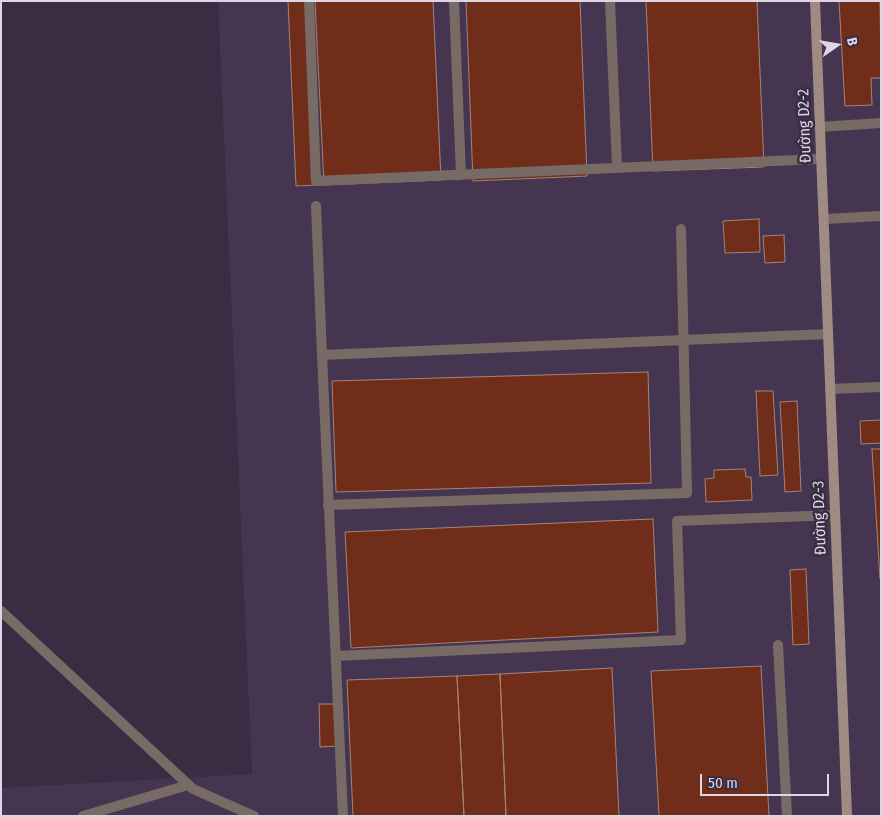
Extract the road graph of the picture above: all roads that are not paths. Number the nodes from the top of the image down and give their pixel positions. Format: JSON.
{"nodes":[{"id":1,"x":309,"y":1,"type":"edge"},
{"id":2,"x":454,"y":1,"type":"edge"},
{"id":3,"x":610,"y":1,"type":"edge"},
{"id":4,"x":815,"y":1,"type":"edge"},
{"id":5,"x":881,"y":123,"type":"edge"},
{"id":6,"x":819,"y":126,"type":"junction"},
{"id":7,"x":820,"y":159,"type":"junction"},
{"id":8,"x":617,"y":168,"type":"junction"},
{"id":9,"x":461,"y":175,"type":"junction"},
{"id":10,"x":316,"y":206,"type":"dead end"},
{"id":11,"x":881,"y":216,"type":"edge"},
{"id":12,"x":825,"y":219,"type":"junction"},
{"id":13,"x":681,"y":229,"type":"dead end"},
{"id":14,"x":828,"y":334,"type":"junction"},
{"id":15,"x":684,"y":340,"type":"junction"},
{"id":16,"x":322,"y":355,"type":"junction"},
{"id":17,"x":881,"y":388,"type":"edge"},
{"id":18,"x":830,"y":390,"type":"junction"},
{"id":19,"x":328,"y":505,"type":"junction"},
{"id":20,"x":836,"y":516,"type":"junction"},
{"id":21,"x":1,"y":611,"type":"edge"},
{"id":22,"x":778,"y":645,"type":"dead end"},
{"id":23,"x":336,"y":656,"type":"junction"},
{"id":24,"x":188,"y":785,"type":"junction"},
{"id":25,"x":83,"y":816,"type":"edge"},
{"id":26,"x":254,"y":816,"type":"edge"},
{"id":27,"x":343,"y":816,"type":"edge"},
{"id":28,"x":787,"y":816,"type":"edge"},
{"id":29,"x":847,"y":816,"type":"edge"}],
"edges":[{"from":1,"to":9,"type":"street"},
{"from":2,"to":9,"type":"street"},
{"from":3,"to":8,"type":"street"},
{"from":4,"to":6,"type":"main road","name":"Đường D2-2"},
{"from":5,"to":6,"type":"street"},
{"from":6,"to":7,"type":"main road","name":"Đường D2-2"},
{"from":7,"to":8,"type":"street"},
{"from":7,"to":12,"type":"main road","name":"Đường D2-2"},
{"from":8,"to":9,"type":"street"},
{"from":10,"to":16,"type":"street"},
{"from":11,"to":12,"type":"street"},
{"from":12,"to":14,"type":"main road","name":"Đường D2-3"},
{"from":13,"to":15,"type":"street"},
{"from":14,"to":15,"type":"street"},
{"from":14,"to":18,"type":"main road","name":"Đường D2-3"},
{"from":15,"to":16,"type":"street"},
{"from":15,"to":19,"type":"street"},
{"from":16,"to":19,"type":"street"},
{"from":17,"to":18,"type":"street"},
{"from":18,"to":20,"type":"main road","name":"Đường D2-3"},
{"from":19,"to":23,"type":"street"},
{"from":20,"to":23,"type":"street"},
{"from":20,"to":29,"type":"main road","name":"Đường D2-3"},
{"from":21,"to":24,"type":"street"},
{"from":22,"to":28,"type":"street"},
{"from":23,"to":27,"type":"street"},
{"from":24,"to":25,"type":"street"},
{"from":24,"to":26,"type":"street"}]}
